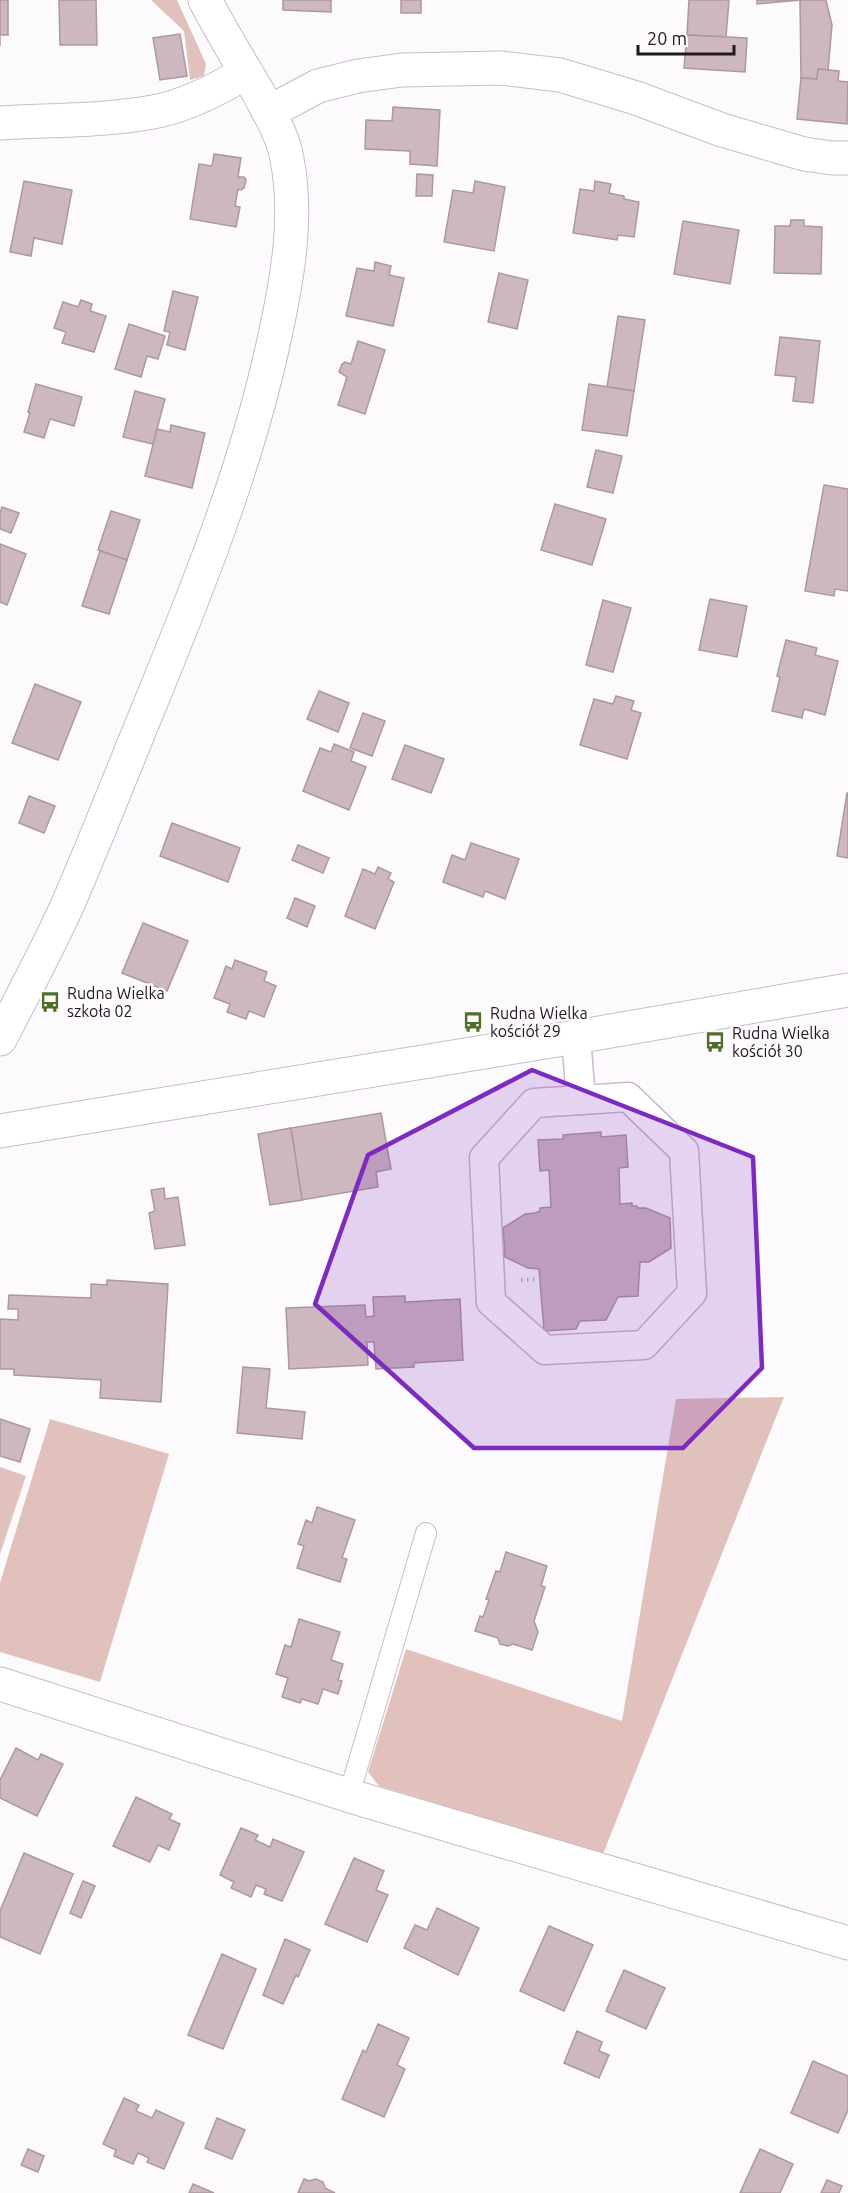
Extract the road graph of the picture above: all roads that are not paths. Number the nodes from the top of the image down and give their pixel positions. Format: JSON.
{"nodes":[{"id":1,"x":205,"y":0,"type":"edge"},
{"id":2,"x":246,"y":72,"type":"junction"},
{"id":3,"x":269,"y":112,"type":"junction"},
{"id":4,"x":0,"y":123,"type":"edge"},
{"id":5,"x":848,"y":158,"type":"edge"},
{"id":6,"x":848,"y":990,"type":"edge"},
{"id":7,"x":576,"y":1037,"type":"junction"},
{"id":8,"x":0,"y":1039,"type":"edge"},
{"id":9,"x":581,"y":1100,"type":"junction"},
{"id":10,"x":0,"y":1131,"type":"edge"},
{"id":11,"x":426,"y":1533,"type":"dead end"},
{"id":12,"x":0,"y":1685,"type":"edge"},
{"id":13,"x":349,"y":1795,"type":"junction"},
{"id":14,"x":848,"y":1943,"type":"edge"}],
"edges":[{"from":1,"to":2,"type":"street"},
{"from":2,"to":3,"type":"street"},
{"from":2,"to":4,"type":"street"},
{"from":3,"to":5,"type":"street"},
{"from":3,"to":8,"type":"street"},
{"from":6,"to":7,"type":"street"},
{"from":7,"to":9,"type":"street"},
{"from":7,"to":10,"type":"street"},
{"from":9,"to":9,"type":"street"},
{"from":11,"to":13,"type":"lane"},
{"from":12,"to":13,"type":"street"},
{"from":13,"to":14,"type":"street"}]}
